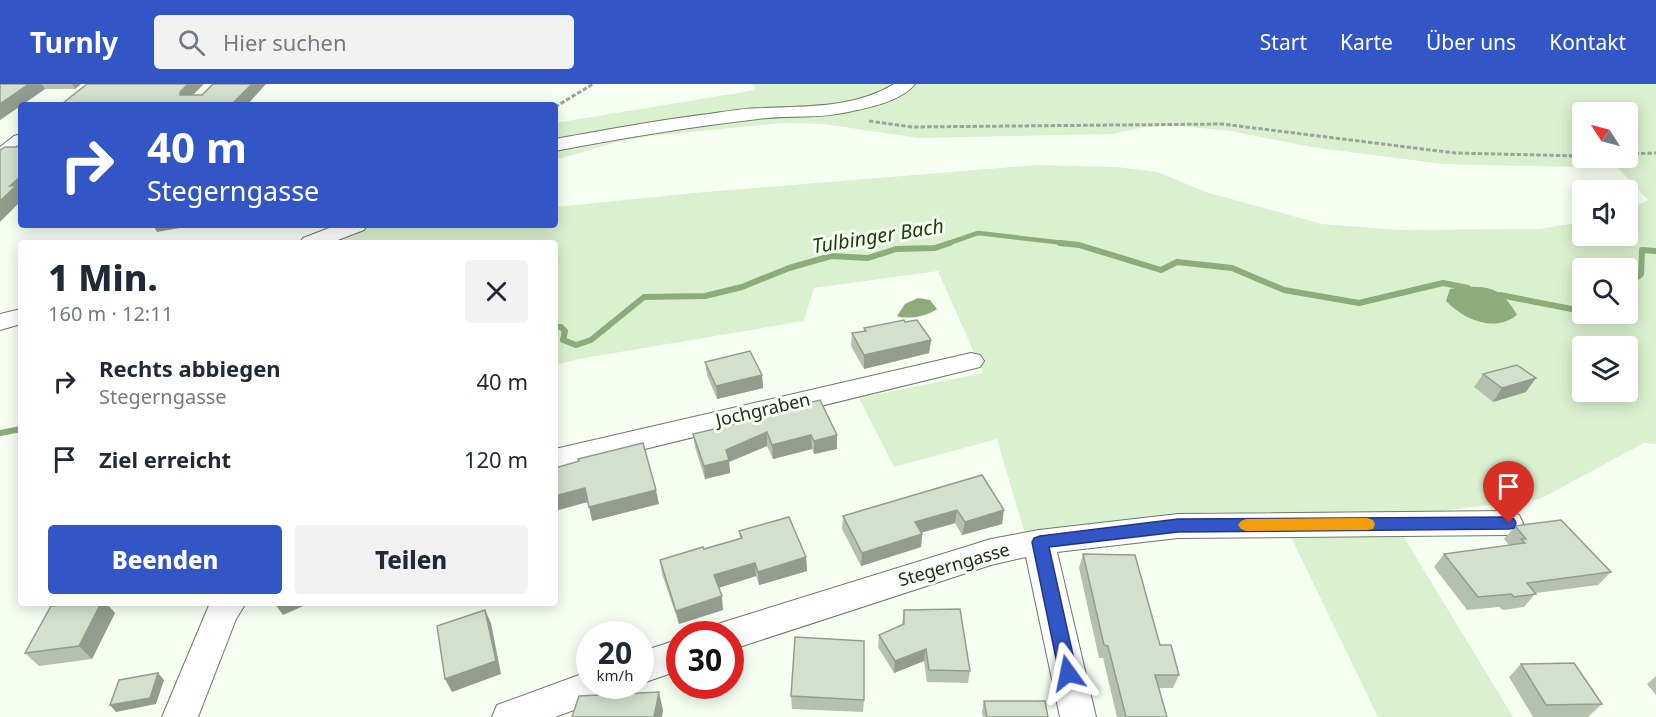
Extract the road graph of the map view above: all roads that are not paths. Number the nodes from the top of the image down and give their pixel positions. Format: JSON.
{"nodes":[{"id":1,"x":906,"y":84,"type":"edge"},
{"id":2,"x":558,"y":144,"type":"edge"},
{"id":3,"x":348,"y":228,"type":"edge"},
{"id":4,"x":318,"y":240,"type":"edge"},
{"id":5,"x":18,"y":317,"type":"edge"},
{"id":6,"x":0,"y":322,"type":"edge"},
{"id":7,"x":970,"y":361,"type":"dead end"},
{"id":8,"x":558,"y":459,"type":"edge"},
{"id":9,"x":1509,"y":523,"type":"dead end"},
{"id":10,"x":1040,"y":542,"type":"junction"},
{"id":11,"x":226,"y":606,"type":"edge"},
{"id":12,"x":744,"y":631,"type":"edge"},
{"id":13,"x":576,"y":693,"type":"edge"},
{"id":14,"x":180,"y":717,"type":"edge"},
{"id":15,"x":510,"y":717,"type":"edge"},
{"id":16,"x":1077,"y":717,"type":"edge"}],
"edges":[{"from":1,"to":2,"type":"street"},
{"from":3,"to":4,"type":"street"},
{"from":5,"to":6,"type":"street"},
{"from":7,"to":8,"type":"street","name":"Jochgraben"},
{"from":9,"to":10,"type":"street","name":"Stegerngasse"},
{"from":10,"to":12,"type":"street","name":"Stegerngasse"},
{"from":10,"to":16,"type":"street"},
{"from":11,"to":14,"type":"street"},
{"from":13,"to":15,"type":"street"}]}
